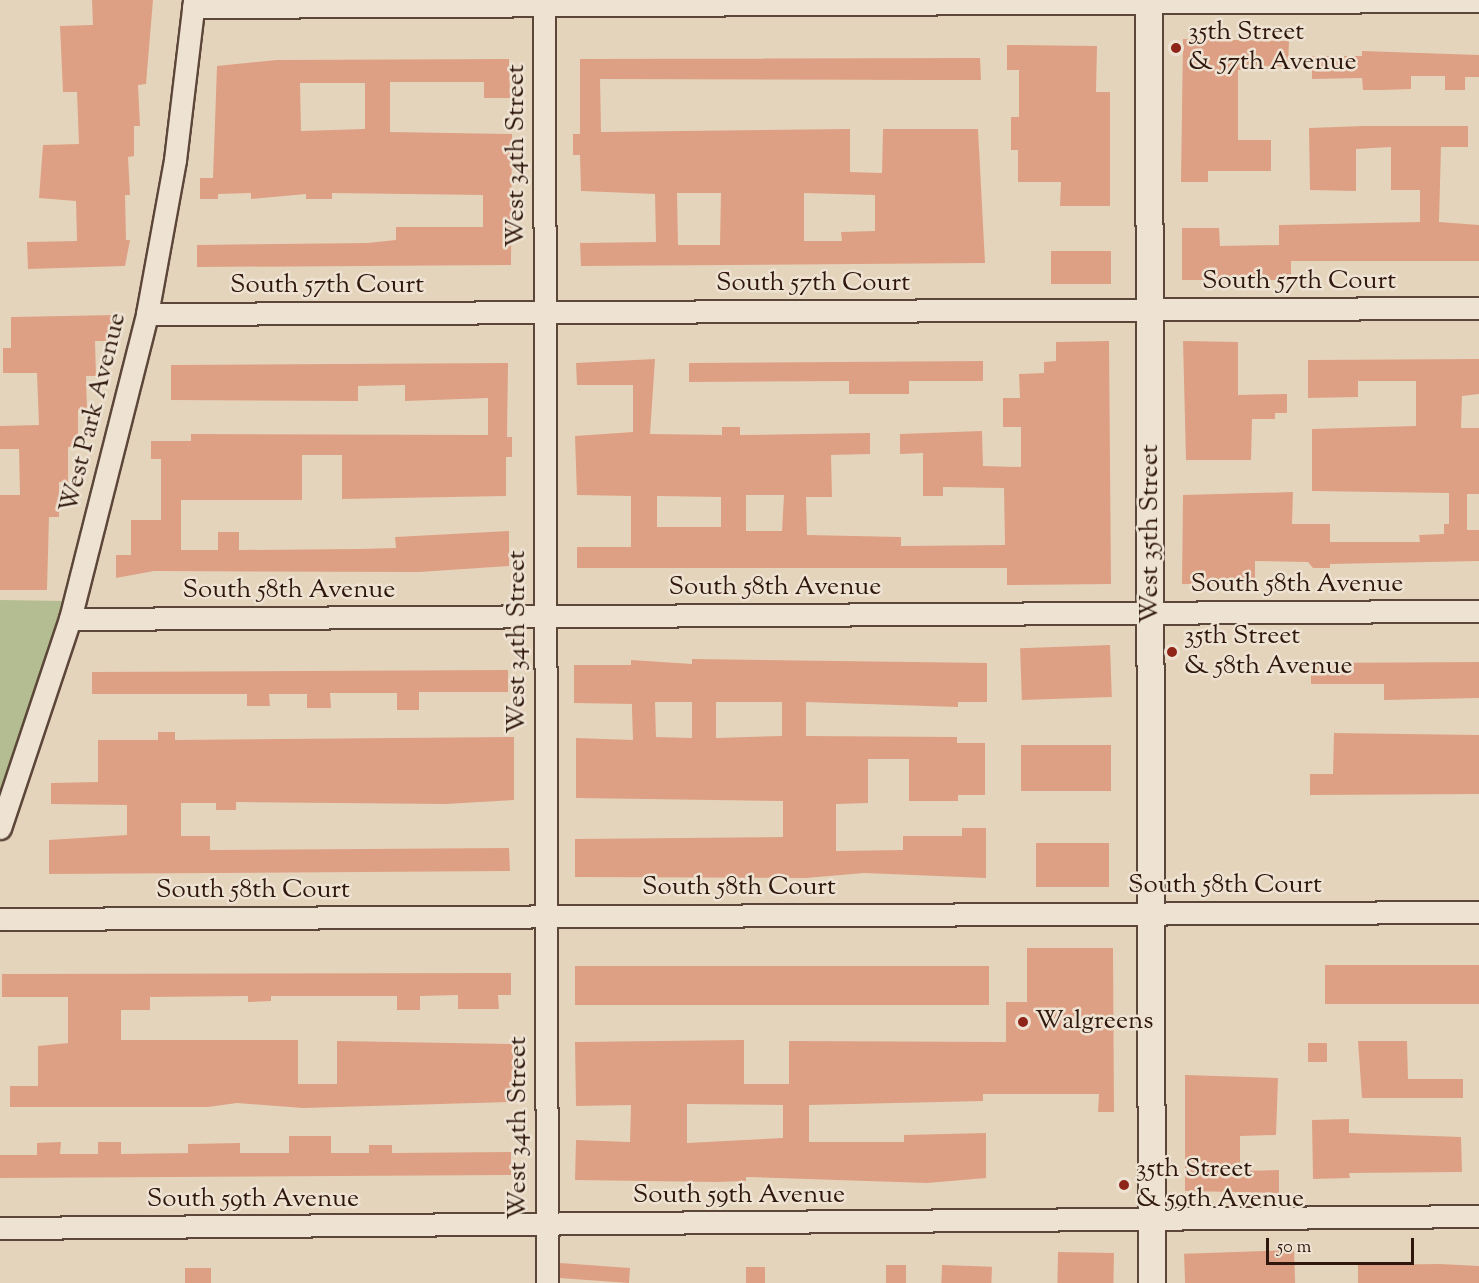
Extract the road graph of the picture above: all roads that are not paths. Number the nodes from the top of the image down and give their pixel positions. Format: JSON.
{"nodes":[{"id":1,"x":1479,"y":1,"type":"edge"},
{"id":2,"x":1149,"y":2,"type":"edge"},
{"id":3,"x":194,"y":4,"type":"edge"},
{"id":4,"x":544,"y":4,"type":"edge"},
{"id":5,"x":1479,"y":308,"type":"edge"},
{"id":6,"x":1150,"y":310,"type":"junction"},
{"id":7,"x":544,"y":312,"type":"junction"},
{"id":8,"x":147,"y":314,"type":"junction"},
{"id":9,"x":1479,"y":612,"type":"edge"},
{"id":10,"x":1151,"y":613,"type":"junction"},
{"id":11,"x":545,"y":617,"type":"junction"},
{"id":12,"x":70,"y":619,"type":"junction"},
{"id":13,"x":0,"y":828,"type":"edge"},
{"id":14,"x":1479,"y":912,"type":"edge"},
{"id":15,"x":1151,"y":914,"type":"junction"},
{"id":16,"x":546,"y":916,"type":"junction"},
{"id":17,"x":0,"y":919,"type":"edge"},
{"id":18,"x":1479,"y":1216,"type":"edge"},
{"id":19,"x":1152,"y":1220,"type":"junction"},
{"id":20,"x":546,"y":1225,"type":"junction"},
{"id":21,"x":0,"y":1228,"type":"edge"},
{"id":22,"x":547,"y":1283,"type":"edge"},
{"id":23,"x":1152,"y":1283,"type":"edge"}],
"edges":[{"from":1,"to":2,"type":"street"},
{"from":2,"to":4,"type":"street"},
{"from":2,"to":6,"type":"street","name":"West 35th Street"},
{"from":3,"to":4,"type":"street"},
{"from":3,"to":8,"type":"street","name":"West Park Avenue"},
{"from":4,"to":7,"type":"street","name":"West 34th Street"},
{"from":5,"to":6,"type":"street","name":"South 57th Court"},
{"from":6,"to":7,"type":"street","name":"South 57th Court"},
{"from":6,"to":10,"type":"street","name":"West 35th Street"},
{"from":7,"to":8,"type":"street","name":"South 57th Court"},
{"from":7,"to":11,"type":"street","name":"West 34th Street"},
{"from":8,"to":12,"type":"street","name":"West Park Avenue"},
{"from":9,"to":10,"type":"street","name":"South 58th Avenue"},
{"from":10,"to":11,"type":"street","name":"South 58th Avenue"},
{"from":10,"to":15,"type":"street","name":"West 35th Street"},
{"from":11,"to":12,"type":"street","name":"South 58th Avenue"},
{"from":11,"to":16,"type":"street","name":"West 34th Street"},
{"from":12,"to":13,"type":"street","name":"West Park Avenue"},
{"from":14,"to":15,"type":"street","name":"South 58th Court"},
{"from":15,"to":16,"type":"street","name":"South 58th Court"},
{"from":15,"to":19,"type":"street","name":"West 35th Street"},
{"from":16,"to":17,"type":"street","name":"South 58th Court"},
{"from":16,"to":20,"type":"street","name":"West 34th Street"},
{"from":18,"to":19,"type":"street","name":"South 59th Avenue"},
{"from":19,"to":20,"type":"street","name":"South 59th Avenue"},
{"from":19,"to":23,"type":"street","name":"West 35th Street"},
{"from":20,"to":21,"type":"street","name":"South 59th Avenue"},
{"from":20,"to":22,"type":"street","name":"West 34th Street"}]}
